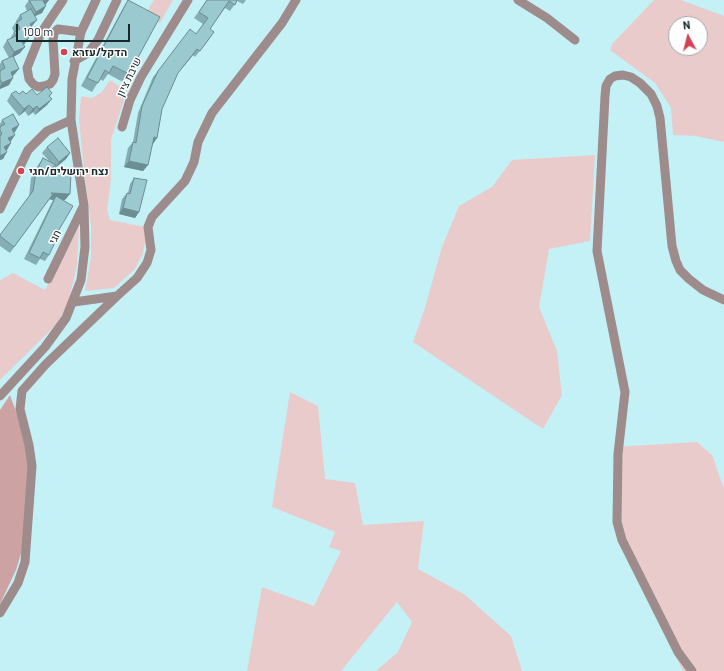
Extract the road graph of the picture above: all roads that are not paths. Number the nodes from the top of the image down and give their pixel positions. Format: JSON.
{"nodes":[{"id":1,"x":63,"y":0,"type":"edge"},
{"id":2,"x":96,"y":0,"type":"edge"},
{"id":3,"x":117,"y":0,"type":"edge"},
{"id":4,"x":188,"y":0,"type":"edge"},
{"id":5,"x":296,"y":0,"type":"edge"},
{"id":6,"x":518,"y":0,"type":"edge"},
{"id":7,"x":82,"y":32,"type":"junction"},
{"id":8,"x":575,"y":40,"type":"dead end"},
{"id":9,"x":74,"y":61,"type":"junction"},
{"id":10,"x":71,"y":120,"type":"junction"},
{"id":11,"x":122,"y":127,"type":"dead end"},
{"id":12,"x":84,"y":206,"type":"junction"},
{"id":13,"x":0,"y":209,"type":"edge"},
{"id":14,"x":48,"y":279,"type":"dead end"},
{"id":15,"x":117,"y":296,"type":"junction"},
{"id":16,"x":724,"y":300,"type":"edge"},
{"id":17,"x":74,"y":302,"type":"junction"},
{"id":18,"x":0,"y":396,"type":"edge"},
{"id":19,"x":0,"y":613,"type":"edge"},
{"id":20,"x":692,"y":671,"type":"edge"}],
"edges":[{"from":1,"to":7,"type":"street"},
{"from":2,"to":7,"type":"street"},
{"from":3,"to":9,"type":"street"},
{"from":4,"to":11,"type":"street","name":"שיבת ציון"},
{"from":5,"to":15,"type":"street"},
{"from":6,"to":8,"type":"street"},
{"from":7,"to":9,"type":"street"},
{"from":9,"to":10,"type":"street"},
{"from":10,"to":12,"type":"street"},
{"from":10,"to":13,"type":"street"},
{"from":12,"to":14,"type":"street","name":"חגי"},
{"from":12,"to":17,"type":"street"},
{"from":15,"to":17,"type":"street"},
{"from":15,"to":19,"type":"street"},
{"from":16,"to":20,"type":"street"},
{"from":17,"to":18,"type":"street"}]}
